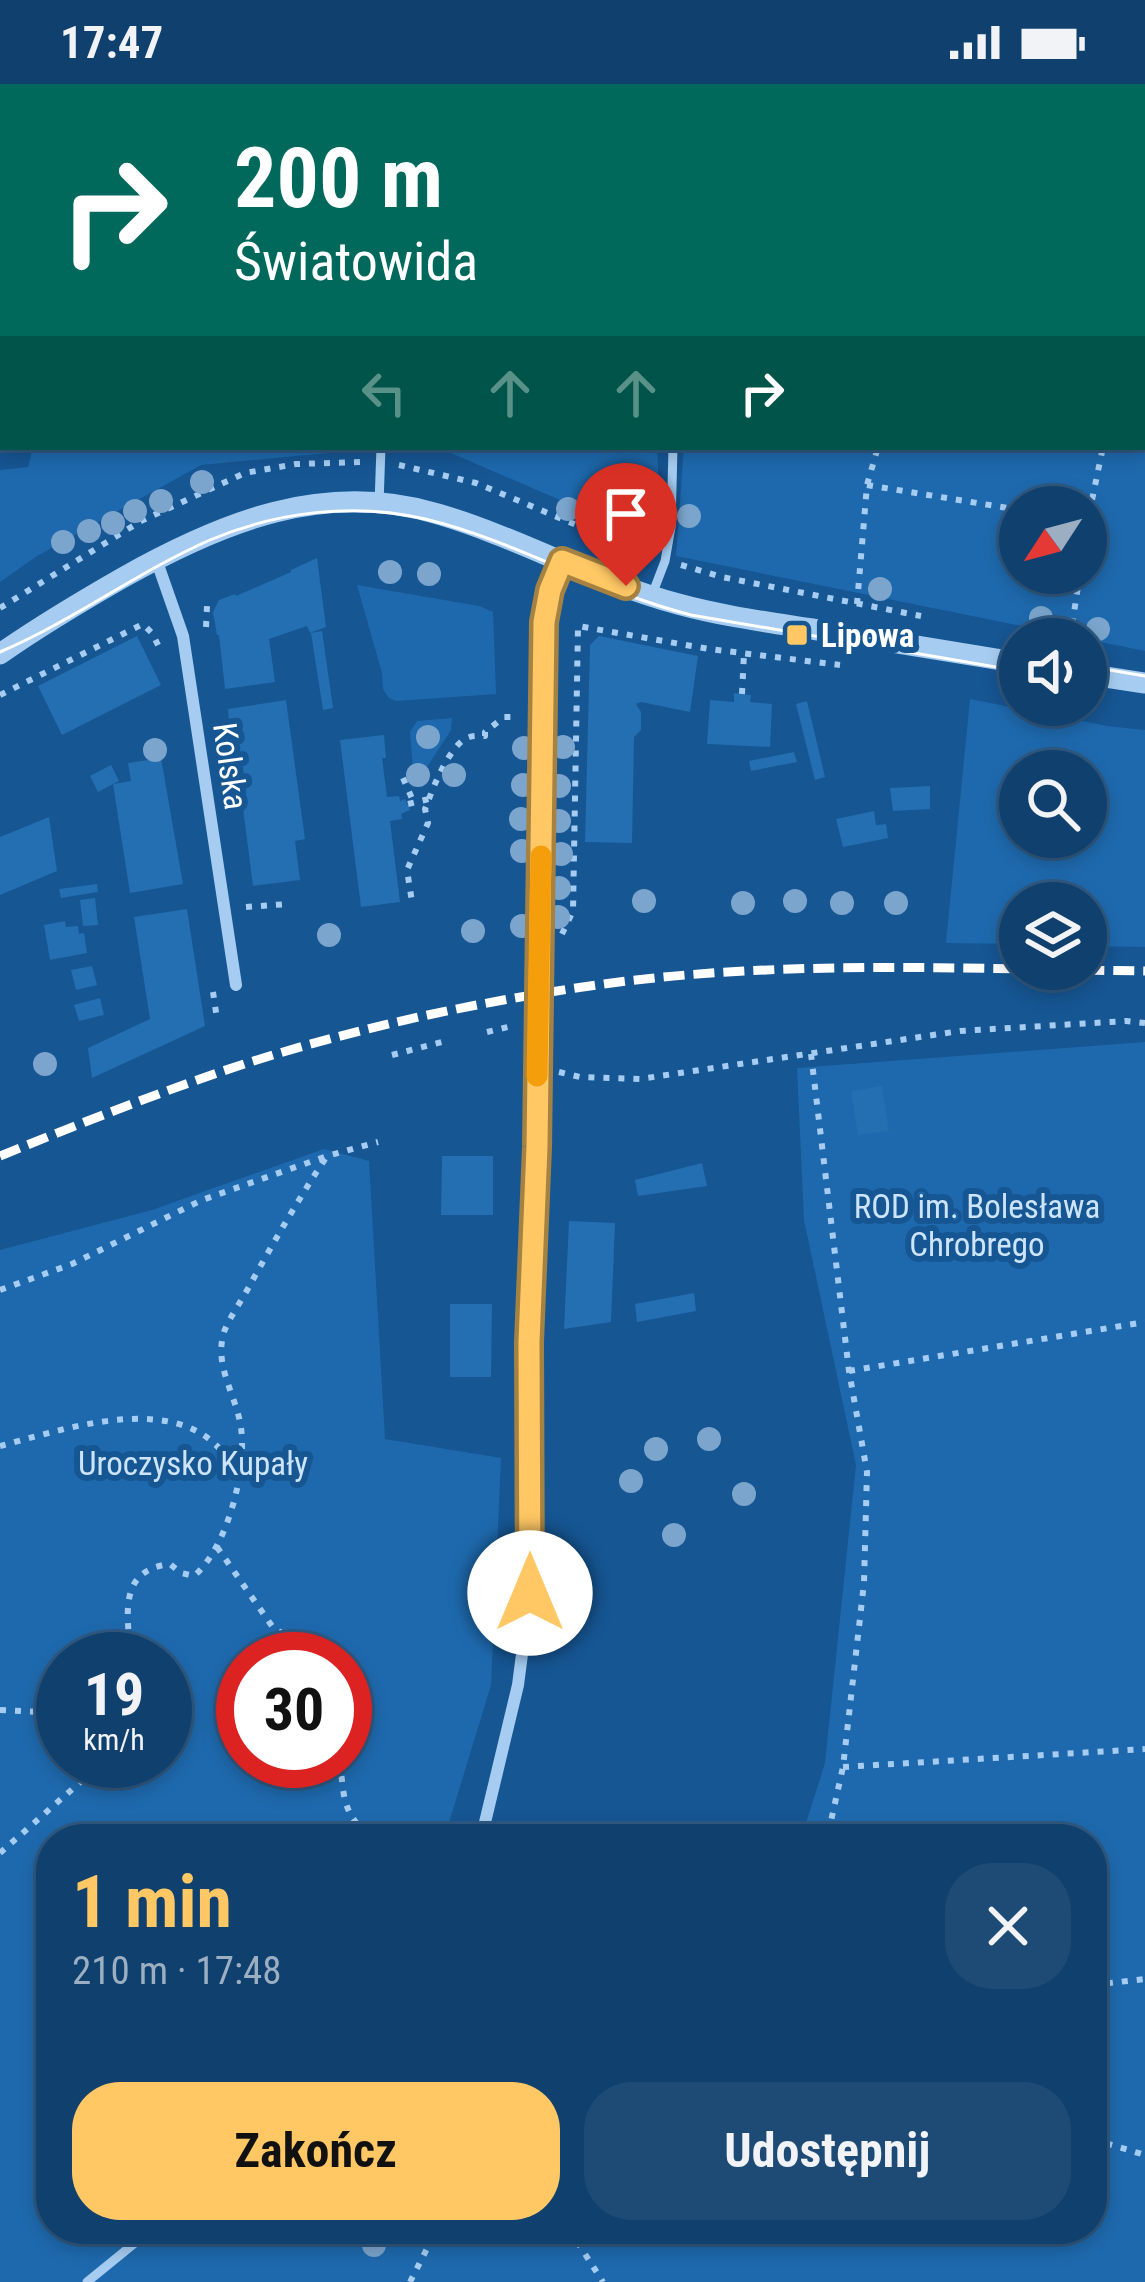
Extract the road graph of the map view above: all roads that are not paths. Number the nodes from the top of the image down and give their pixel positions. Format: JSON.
{"nodes":[{"id":1,"x":381,"y":450,"type":"edge"},
{"id":2,"x":673,"y":450,"type":"edge"},
{"id":3,"x":380,"y":504,"type":"junction"},
{"id":4,"x":156,"y":559,"type":"junction"},
{"id":5,"x":562,"y":561,"type":"junction"},
{"id":6,"x":652,"y":595,"type":"junction"},
{"id":7,"x":0,"y":654,"type":"edge"},
{"id":8,"x":999,"y":660,"type":"edge"},
{"id":9,"x":1107,"y":677,"type":"edge"},
{"id":10,"x":1145,"y":683,"type":"edge"},
{"id":11,"x":236,"y":985,"type":"dead end"},
{"id":12,"x":485,"y":1824,"type":"edge"},
{"id":13,"x":134,"y":2244,"type":"edge"},
{"id":14,"x":87,"y":2282,"type":"edge"}],
"edges":[{"from":1,"to":3,"type":"lane"},
{"from":2,"to":6,"type":"lane"},
{"from":3,"to":4,"type":"street"},
{"from":3,"to":5,"type":"street"},
{"from":4,"to":7,"type":"street"},
{"from":4,"to":11,"type":"street","name":"Kolska"},
{"from":5,"to":6,"type":"street"},
{"from":5,"to":12,"type":"street"},
{"from":6,"to":8,"type":"street"},
{"from":9,"to":10,"type":"street"},
{"from":13,"to":14,"type":"lane"}]}
